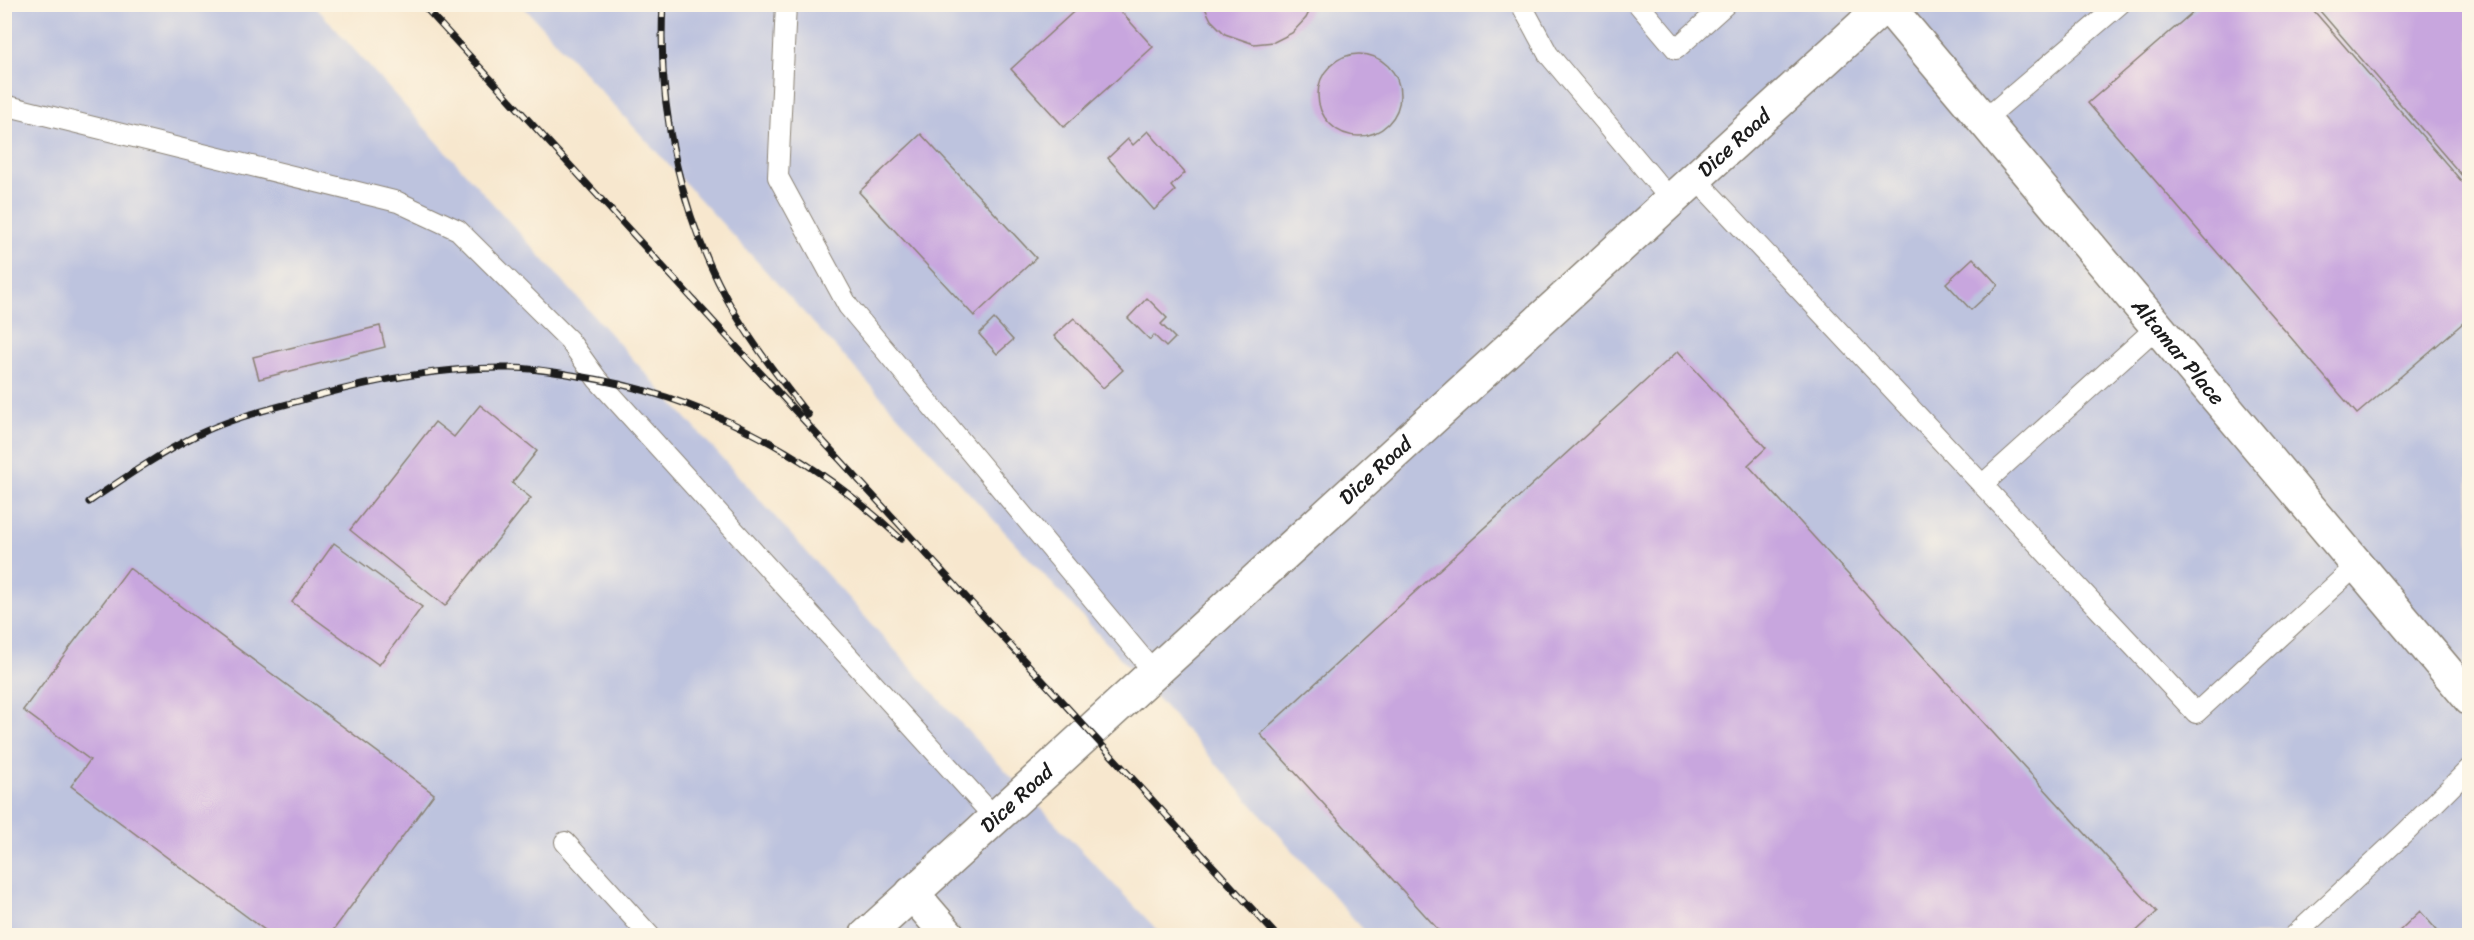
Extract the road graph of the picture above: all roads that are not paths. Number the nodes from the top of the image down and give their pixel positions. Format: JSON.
{"nodes":[{"id":1,"x":786,"y":4,"type":"edge"},
{"id":2,"x":1521,"y":4,"type":"edge"},
{"id":3,"x":1638,"y":4,"type":"edge"},
{"id":4,"x":1726,"y":4,"type":"edge"},
{"id":5,"x":1886,"y":4,"type":"edge"},
{"id":6,"x":2120,"y":4,"type":"edge"},
{"id":7,"x":4,"y":105,"type":"edge"},
{"id":8,"x":1984,"y":120,"type":"junction"},
{"id":9,"x":1695,"y":178,"type":"junction"},
{"id":10,"x":1671,"y":200,"type":"junction"},
{"id":11,"x":2157,"y":327,"type":"junction"},
{"id":12,"x":1982,"y":485,"type":"junction"},
{"id":13,"x":2357,"y":565,"type":"junction"},
{"id":14,"x":1154,"y":672,"type":"junction"},
{"id":15,"x":2469,"y":699,"type":"edge"},
{"id":16,"x":2469,"y":768,"type":"edge"},
{"id":17,"x":995,"y":818,"type":"junction"},
{"id":18,"x":565,"y":842,"type":"dead end"},
{"id":19,"x":912,"y":893,"type":"junction"},
{"id":20,"x":651,"y":936,"type":"edge"},
{"id":21,"x":866,"y":936,"type":"edge"},
{"id":22,"x":949,"y":936,"type":"edge"},
{"id":23,"x":2294,"y":936,"type":"edge"}],
"edges":[{"from":1,"to":14,"type":"lane"},
{"from":2,"to":10,"type":"lane"},
{"from":3,"to":4,"type":"lane"},
{"from":5,"to":8,"type":"street","name":"Altamar Place"},
{"from":5,"to":9,"type":"street","name":"Dice Road"},
{"from":6,"to":8,"type":"lane"},
{"from":7,"to":17,"type":"lane"},
{"from":8,"to":11,"type":"street","name":"Altamar Place"},
{"from":9,"to":10,"type":"street","name":"Dice Road"},
{"from":9,"to":12,"type":"lane"},
{"from":10,"to":14,"type":"street","name":"Dice Road"},
{"from":11,"to":12,"type":"lane"},
{"from":11,"to":13,"type":"street","name":"Altamar Place"},
{"from":12,"to":13,"type":"lane"},
{"from":13,"to":15,"type":"street","name":"Altamar Place"},
{"from":14,"to":17,"type":"street","name":"Dice Road"},
{"from":16,"to":23,"type":"lane"},
{"from":17,"to":19,"type":"street","name":"Dice Road"},
{"from":18,"to":20,"type":"lane"},
{"from":19,"to":21,"type":"street","name":"Dice Road"},
{"from":19,"to":22,"type":"street"}]}
